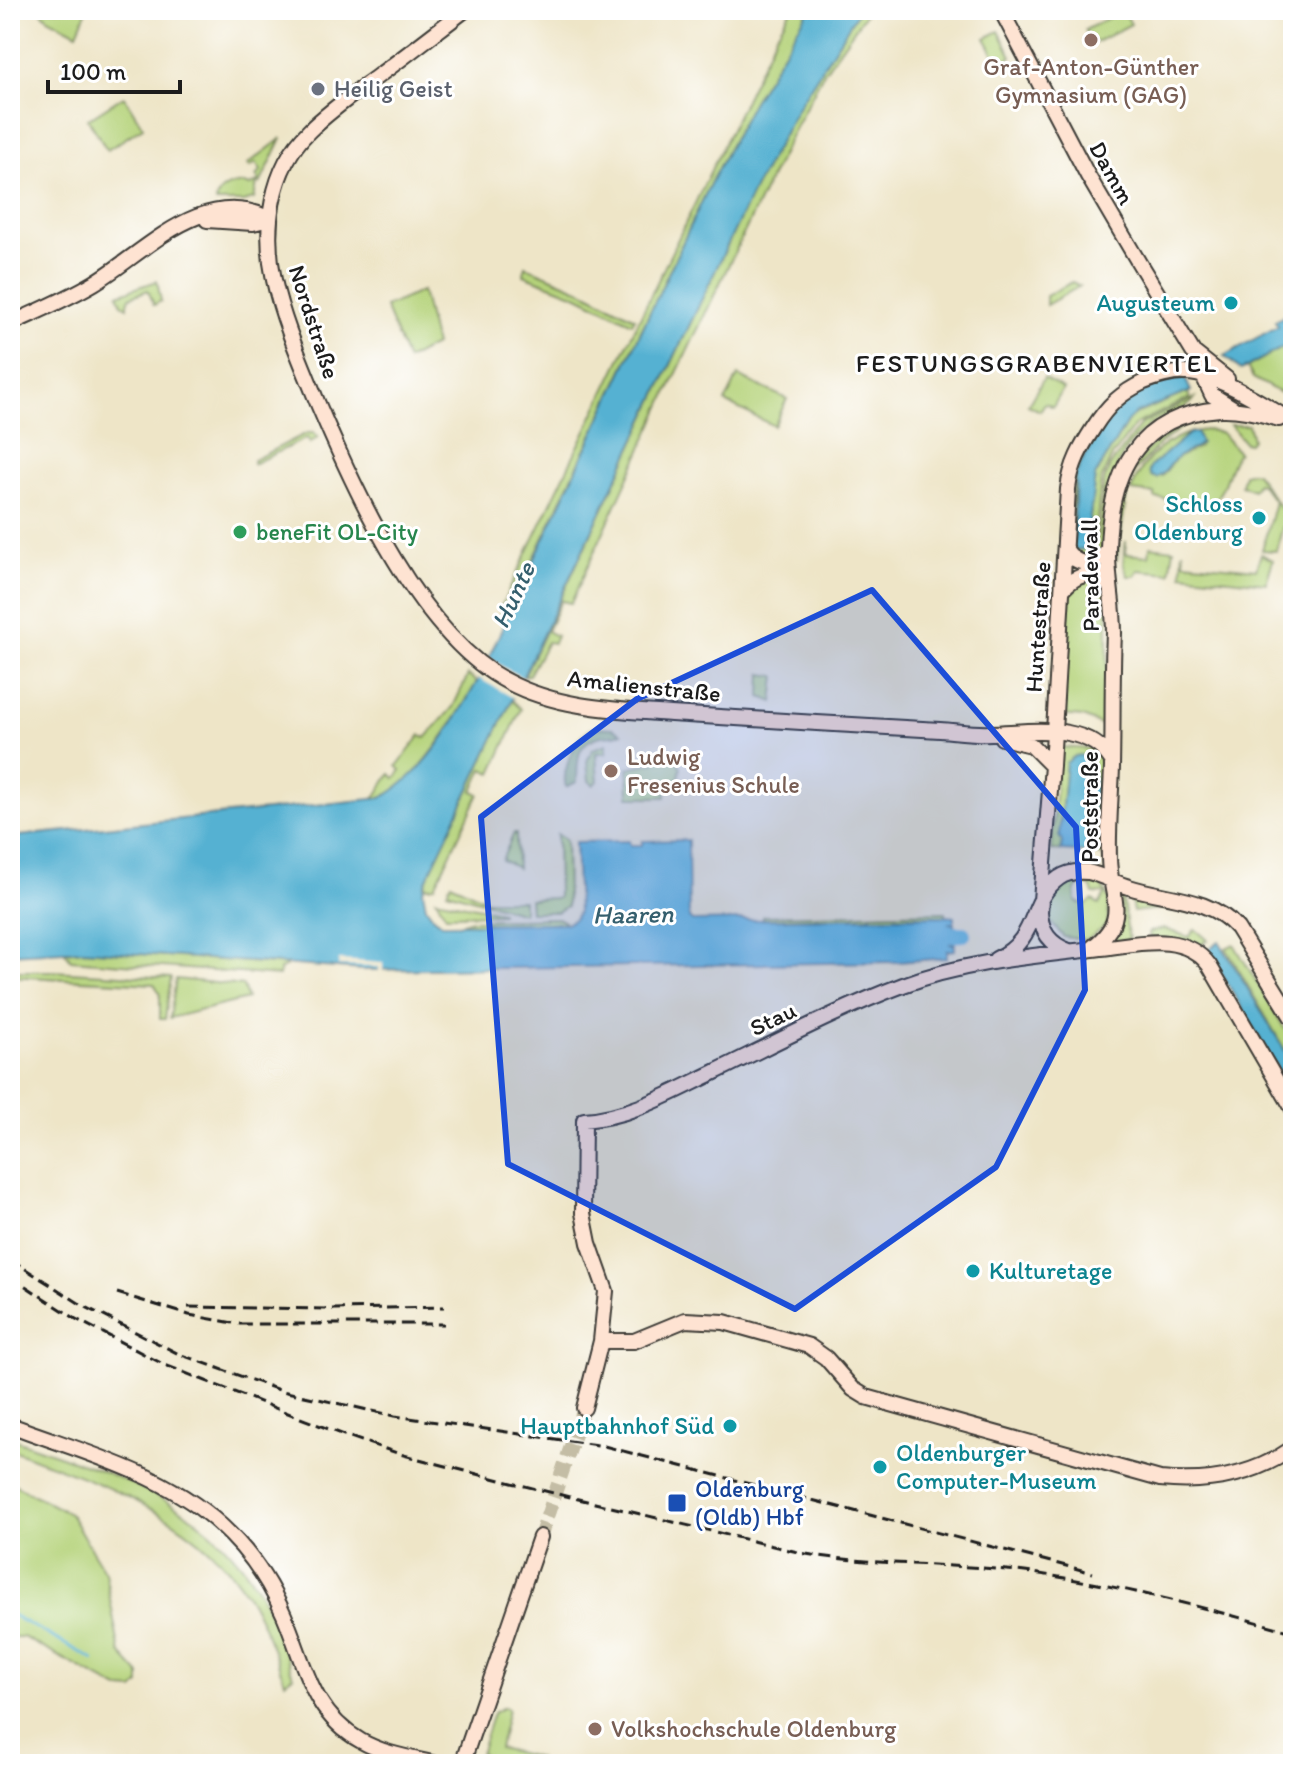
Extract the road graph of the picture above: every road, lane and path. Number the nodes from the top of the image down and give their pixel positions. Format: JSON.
{"nodes":[{"id":1,"x":465,"y":10,"type":"edge"},
{"id":2,"x":1001,"y":10,"type":"edge"},
{"id":3,"x":270,"y":219,"type":"junction"},
{"id":4,"x":10,"y":324,"type":"edge"},
{"id":5,"x":1193,"y":352,"type":"junction"},
{"id":6,"x":1206,"y":383,"type":"junction"},
{"id":7,"x":1117,"y":397,"type":"junction"},
{"id":8,"x":1264,"y":404,"type":"junction"},
{"id":9,"x":1237,"y":410,"type":"junction"},
{"id":10,"x":1180,"y":417,"type":"junction"},
{"id":11,"x":1293,"y":422,"type":"edge"},
{"id":12,"x":331,"y":434,"type":"joint"},
{"id":13,"x":1065,"y":548,"type":"junction"},
{"id":14,"x":1107,"y":551,"type":"junction"},
{"id":15,"x":1110,"y":586,"type":"junction"},
{"id":16,"x":1063,"y":589,"type":"junction"},
{"id":17,"x":991,"y":733,"type":"junction"},
{"id":18,"x":1054,"y":733,"type":"junction"},
{"id":19,"x":1112,"y":734,"type":"joint"},
{"id":20,"x":1112,"y":761,"type":"junction"},
{"id":21,"x":1052,"y":766,"type":"junction"},
{"id":22,"x":1112,"y":881,"type":"junction"},
{"id":23,"x":1041,"y":899,"type":"junction"},
{"id":24,"x":1089,"y":950,"type":"junction"},
{"id":25,"x":1071,"y":952,"type":"junction"},
{"id":26,"x":985,"y":964,"type":"junction"},
{"id":27,"x":1293,"y":1019,"type":"edge"},
{"id":28,"x":1293,"y":1109,"type":"edge"},
{"id":29,"x":601,"y":1341,"type":"junction"},
{"id":30,"x":584,"y":1408,"type":"tunnel mouth"},
{"id":31,"x":10,"y":1425,"type":"edge"},
{"id":32,"x":1293,"y":1448,"type":"edge"},
{"id":33,"x":540,"y":1537,"type":"tunnel mouth"},
{"id":34,"x":436,"y":1764,"type":"edge"},
{"id":35,"x":462,"y":1764,"type":"edge"}],
"edges":[{"from":1,"to":3,"type":"street","name":"Nordstraße"},
{"from":2,"to":5,"type":"street","name":"Damm"},
{"from":3,"to":4,"type":"street"},
{"from":3,"to":12,"type":"street","name":"Nordstraße"},
{"from":5,"to":6,"type":"street"},
{"from":5,"to":7,"type":"street"},
{"from":5,"to":8,"type":"street"},
{"from":6,"to":7,"type":"street","name":"Huntestraße"},
{"from":6,"to":8,"type":"street"},
{"from":6,"to":9,"type":"street"},
{"from":6,"to":10,"type":"street"},
{"from":7,"to":13,"type":"street","name":"Huntestraße"},
{"from":8,"to":11,"type":"street"},
{"from":9,"to":10,"type":"street","name":"Paradewall"},
{"from":9,"to":11,"type":"street","name":"Paradewall"},
{"from":10,"to":14,"type":"street","name":"Paradewall"},
{"from":12,"to":17,"type":"street","name":"Amalienstraße"},
{"from":13,"to":14,"type":"street"},
{"from":13,"to":16,"type":"street","name":"Huntestraße"},
{"from":14,"to":15,"type":"street","name":"Paradewall"},
{"from":15,"to":16,"type":"street"},
{"from":15,"to":19,"type":"street","name":"Paradewall"},
{"from":16,"to":18,"type":"street","name":"Huntestraße"},
{"from":17,"to":18,"type":"street","name":"Amalienstraße"},
{"from":17,"to":21,"type":"street","name":"Amalienstraße"},
{"from":18,"to":20,"type":"street","name":"Amalienstraße"},
{"from":18,"to":21,"type":"street","name":"Huntestraße"},
{"from":19,"to":20,"type":"street","name":"Poststraße"},
{"from":20,"to":22,"type":"street","name":"Poststraße"},
{"from":21,"to":23,"type":"street","name":"Huntestraße"},
{"from":22,"to":23,"type":"street","name":"Poststraße"},
{"from":22,"to":24,"type":"street"},
{"from":22,"to":27,"type":"street","name":"Poststraße"},
{"from":23,"to":25,"type":"street","name":"Huntestraße"},
{"from":23,"to":26,"type":"street","name":"Stau"},
{"from":24,"to":25,"type":"street","name":"Stau"},
{"from":24,"to":28,"type":"street","name":"Stau"},
{"from":25,"to":26,"type":"street","name":"Stau"},
{"from":26,"to":29,"type":"street","name":"Stau"},
{"from":29,"to":30,"type":"street"},
{"from":29,"to":32,"type":"street"},
{"from":31,"to":34,"type":"street"},
{"from":33,"to":35,"type":"street"}]}
